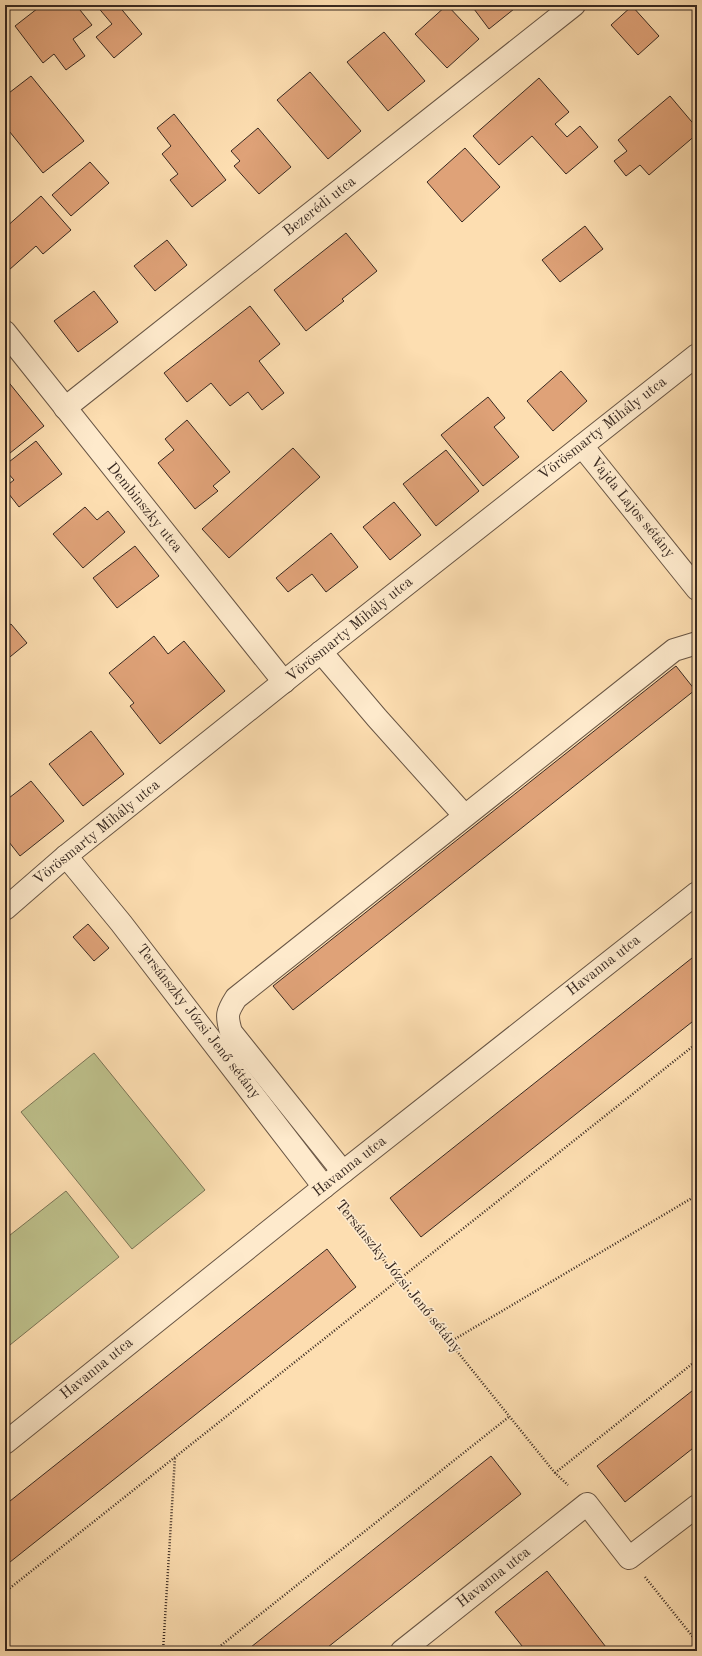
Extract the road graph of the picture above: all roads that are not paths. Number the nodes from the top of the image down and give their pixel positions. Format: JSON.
{"nodes":[{"id":1,"x":574,"y":5,"type":"edge"},
{"id":2,"x":5,"y":332,"type":"edge"},
{"id":3,"x":697,"y":355,"type":"edge"},
{"id":4,"x":65,"y":408,"type":"junction"},
{"id":5,"x":582,"y":446,"type":"junction"},
{"id":6,"x":697,"y":589,"type":"edge"},
{"id":7,"x":697,"y":644,"type":"edge"},
{"id":8,"x":321,"y":652,"type":"junction"},
{"id":9,"x":284,"y":682,"type":"junction"},
{"id":10,"x":464,"y":815,"type":"junction"},
{"id":11,"x":66,"y":856,"type":"junction"},
{"id":12,"x":697,"y":893,"type":"edge"},
{"id":13,"x":8,"y":900,"type":"edge"},
{"id":14,"x":343,"y":1172,"type":"junction"},
{"id":15,"x":324,"y":1187,"type":"junction"},
{"id":16,"x":5,"y":1442,"type":"edge"},
{"id":17,"x":697,"y":1506,"type":"edge"},
{"id":18,"x":402,"y":1651,"type":"edge"}],
"edges":[{"from":1,"to":4,"type":"street","name":"Bezerédi utca"},
{"from":2,"to":4,"type":"street","name":"Dembinszky utca"},
{"from":3,"to":5,"type":"street","name":"Vörösmarty Mihály utca"},
{"from":4,"to":9,"type":"street","name":"Dembinszky utca"},
{"from":5,"to":6,"type":"street","name":"Vajda Lajos sétány"},
{"from":5,"to":8,"type":"street","name":"Vörösmarty Mihály utca"},
{"from":7,"to":10,"type":"street"},
{"from":8,"to":9,"type":"street","name":"Vörösmarty Mihály utca"},
{"from":8,"to":10,"type":"street"},
{"from":9,"to":11,"type":"street","name":"Vörösmarty Mihály utca"},
{"from":10,"to":14,"type":"street"},
{"from":11,"to":13,"type":"street","name":"Vörösmarty Mihály utca"},
{"from":11,"to":15,"type":"street","name":"Tersánszky Józsi Jenő sétány"},
{"from":12,"to":14,"type":"street","name":"Havanna utca"},
{"from":14,"to":15,"type":"street","name":"Havanna utca"},
{"from":15,"to":16,"type":"street","name":"Havanna utca"},
{"from":17,"to":18,"type":"street","name":"Havanna utca"}]}
